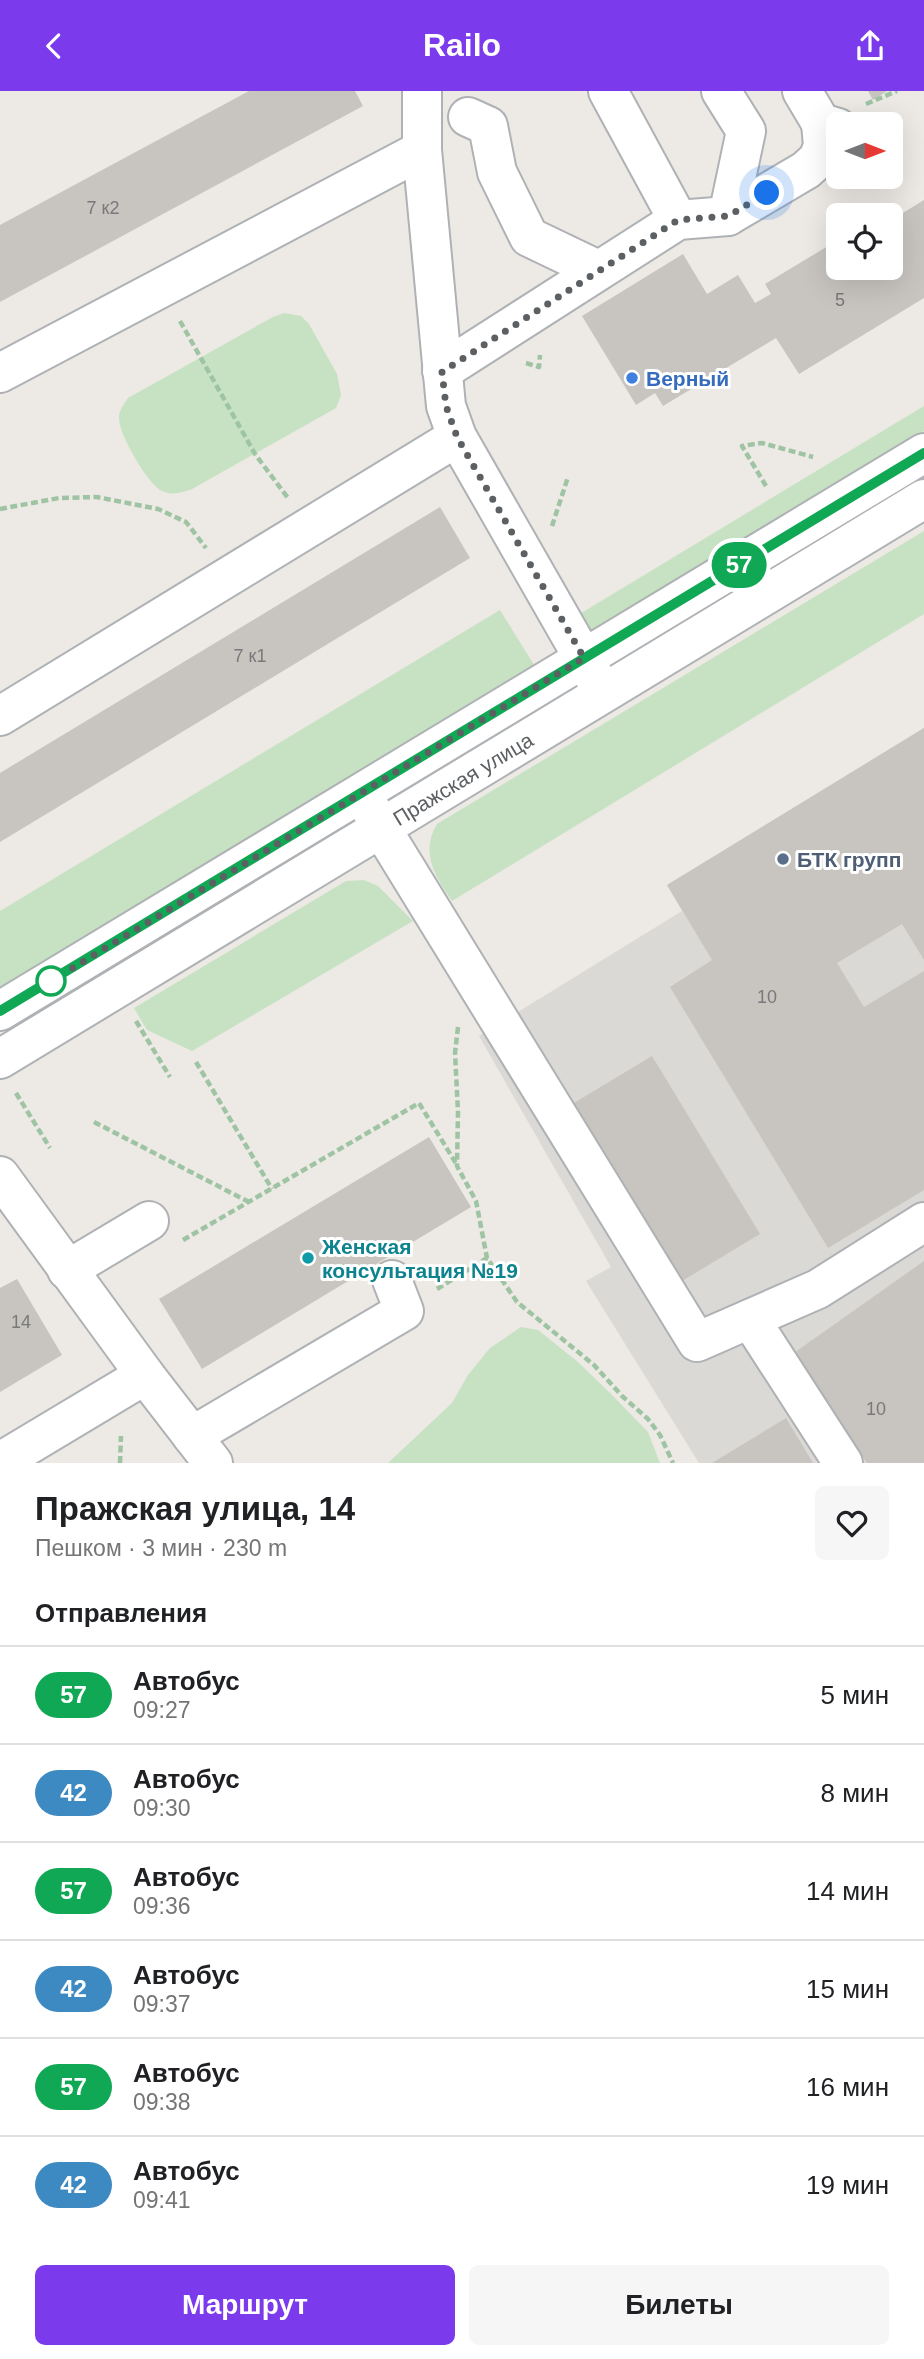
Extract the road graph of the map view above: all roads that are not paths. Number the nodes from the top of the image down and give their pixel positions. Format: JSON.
{"nodes":[{"id":1,"x":608,"y":91,"type":"edge"},
{"id":2,"x":721,"y":91,"type":"edge"},
{"id":3,"x":802,"y":91,"type":"edge"},
{"id":4,"x":426,"y":92,"type":"edge"},
{"id":5,"x":468,"y":117,"type":"dead end"},
{"id":6,"x":826,"y":120,"type":"edge"},
{"id":7,"x":826,"y":137,"type":"edge"},
{"id":8,"x":422,"y":150,"type":"junction"},
{"id":9,"x":728,"y":216,"type":"junction"},
{"id":10,"x":678,"y":220,"type":"junction"},
{"id":11,"x":598,"y":270,"type":"junction"},
{"id":12,"x":442,"y":372,"type":"junction"},
{"id":13,"x":0,"y":373,"type":"edge"},
{"id":14,"x":457,"y":437,"type":"junction"},
{"id":15,"x":924,"y":453,"type":"edge"},
{"id":16,"x":924,"y":499,"type":"edge"},
{"id":17,"x":584,"y":658,"type":"junction"},
{"id":18,"x":604,"y":694,"type":"junction"},
{"id":19,"x":0,"y":716,"type":"edge"},
{"id":20,"x":363,"y":793,"type":"junction"},
{"id":21,"x":381,"y":828,"type":"junction"},
{"id":22,"x":0,"y":1011,"type":"edge"},
{"id":23,"x":8,"y":1075,"type":"edge"},
{"id":24,"x":0,"y":1177,"type":"edge"},
{"id":25,"x":149,"y":1221,"type":"road end"},
{"id":26,"x":924,"y":1222,"type":"edge"},
{"id":27,"x":67,"y":1271,"type":"junction"},
{"id":28,"x":392,"y":1280,"type":"dead end"},
{"id":29,"x":750,"y":1319,"type":"junction"},
{"id":30,"x":145,"y":1375,"type":"junction"},
{"id":31,"x":5,"y":1449,"type":"edge"},
{"id":32,"x":203,"y":1449,"type":"edge"},
{"id":33,"x":843,"y":1463,"type":"edge"}],
"edges":[{"from":1,"to":10,"type":"street"},
{"from":2,"to":9,"type":"street"},
{"from":3,"to":6,"type":"street"},
{"from":4,"to":8,"type":"street"},
{"from":5,"to":11,"type":"street"},
{"from":7,"to":9,"type":"street"},
{"from":8,"to":12,"type":"street"},
{"from":8,"to":13,"type":"street"},
{"from":9,"to":10,"type":"street"},
{"from":10,"to":11,"type":"street"},
{"from":11,"to":12,"type":"street"},
{"from":12,"to":14,"type":"street"},
{"from":14,"to":17,"type":"street"},
{"from":14,"to":19,"type":"street"},
{"from":15,"to":17,"type":"street","name":"Пражская улица"},
{"from":16,"to":18,"type":"street","name":"Пражская улица"},
{"from":17,"to":18,"type":"street"},
{"from":17,"to":20,"type":"street","name":"Пражская улица"},
{"from":18,"to":21,"type":"street","name":"Пражская улица"},
{"from":20,"to":21,"type":"street"},
{"from":20,"to":22,"type":"street","name":"Пражская улица"},
{"from":21,"to":23,"type":"street","name":"Пражская улица"},
{"from":21,"to":29,"type":"street"},
{"from":24,"to":27,"type":"street"},
{"from":25,"to":27,"type":"street"},
{"from":26,"to":29,"type":"street"},
{"from":27,"to":30,"type":"street"},
{"from":28,"to":32,"type":"street"},
{"from":29,"to":33,"type":"street"},
{"from":30,"to":31,"type":"street"},
{"from":30,"to":32,"type":"street"}]}
